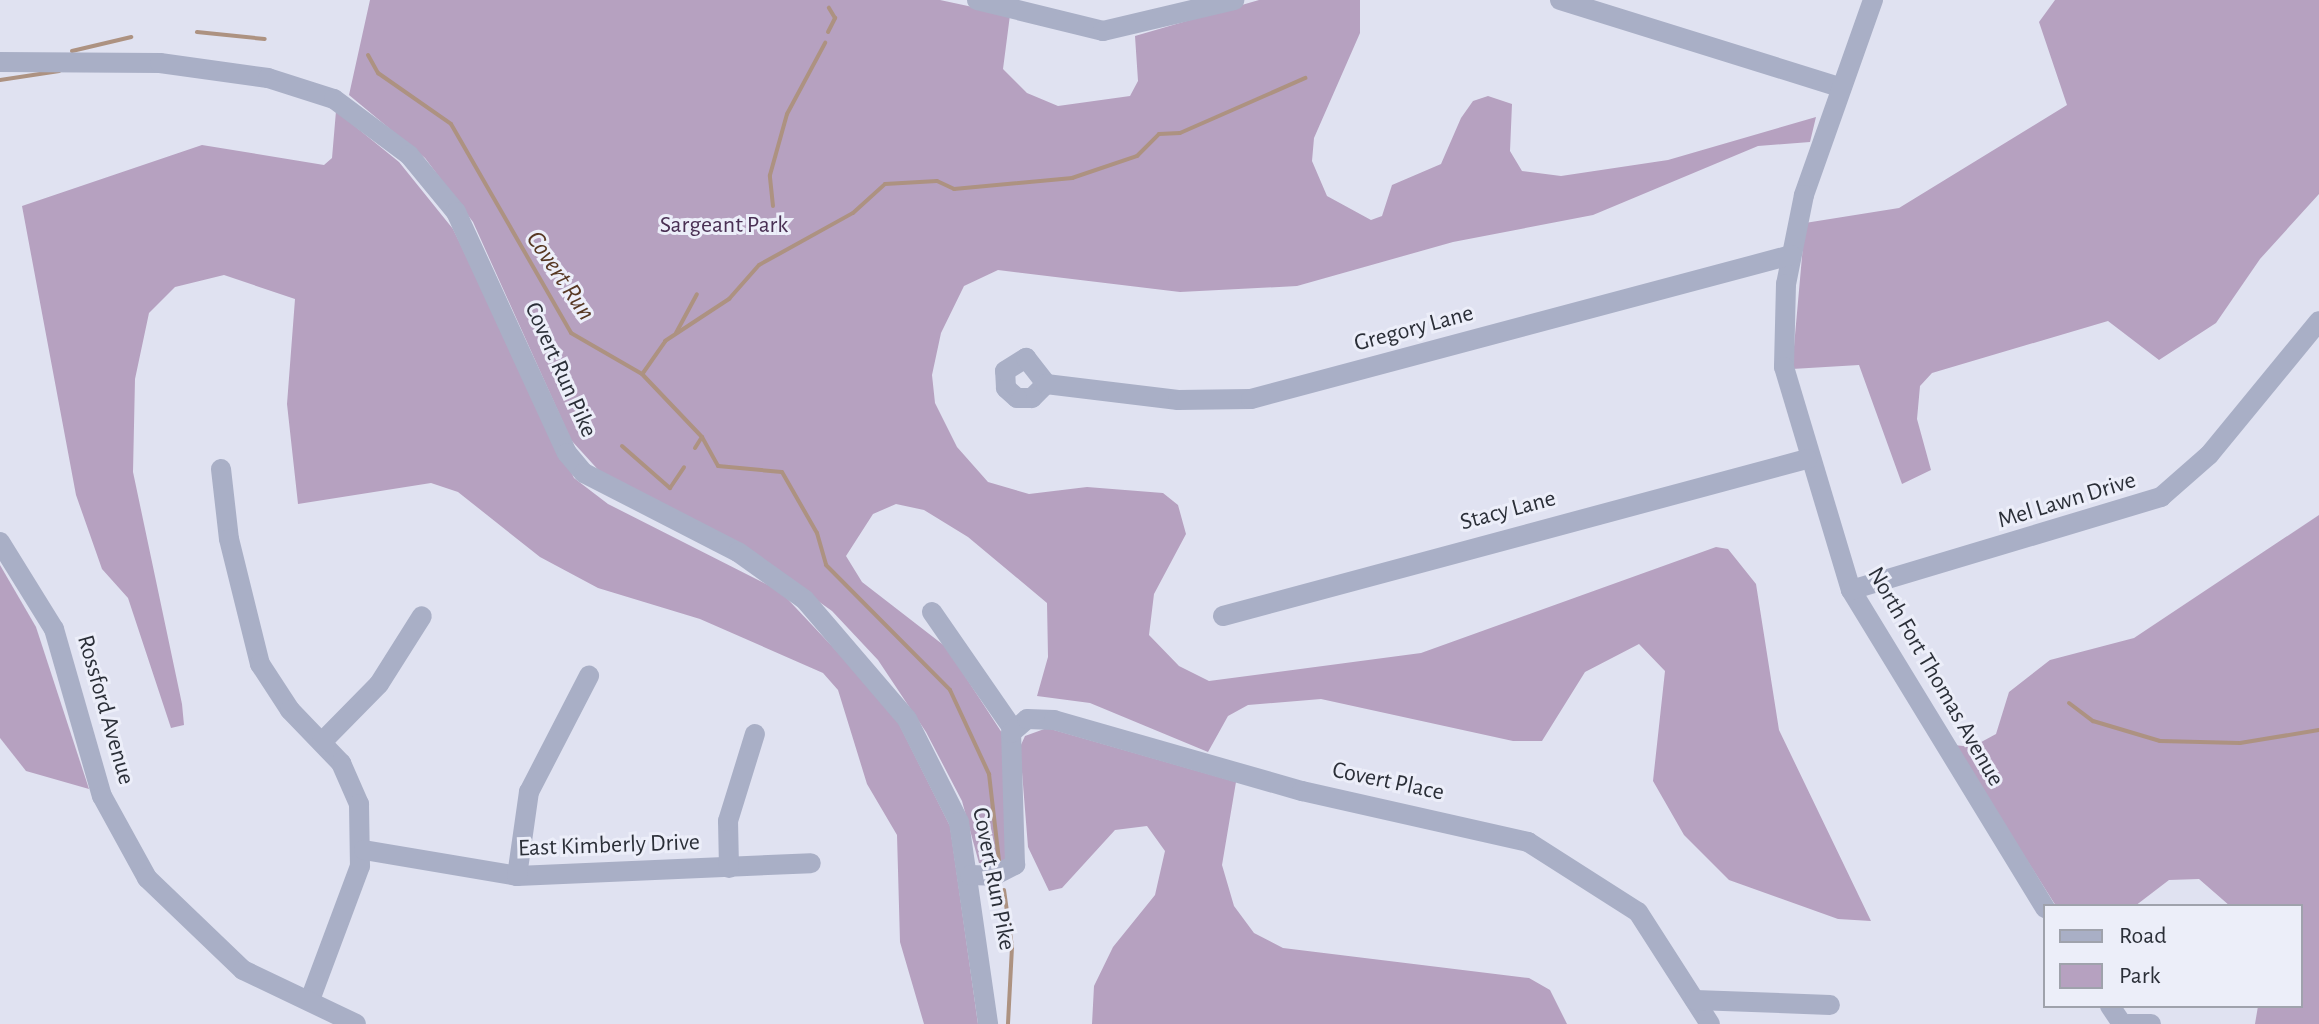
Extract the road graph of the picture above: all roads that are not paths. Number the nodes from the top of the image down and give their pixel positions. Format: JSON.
{"nodes":[{"id":1,"x":977,"y":0,"type":"edge"},
{"id":2,"x":1234,"y":0,"type":"edge"},
{"id":3,"x":1560,"y":0,"type":"edge"},
{"id":4,"x":1873,"y":0,"type":"edge"},
{"id":5,"x":0,"y":62,"type":"edge"},
{"id":6,"x":1836,"y":86,"type":"junction"},
{"id":7,"x":1791,"y":255,"type":"junction"},
{"id":8,"x":2319,"y":321,"type":"edge"},
{"id":9,"x":1046,"y":384,"type":"dead end"},
{"id":10,"x":1807,"y":459,"type":"junction"},
{"id":11,"x":221,"y":469,"type":"dead end"},
{"id":12,"x":0,"y":542,"type":"edge"},
{"id":13,"x":1851,"y":590,"type":"junction"},
{"id":14,"x":932,"y":612,"type":"dead end"},
{"id":15,"x":422,"y":616,"type":"dead end"},
{"id":16,"x":1223,"y":616,"type":"dead end"},
{"id":17,"x":589,"y":676,"type":"dead end"},
{"id":18,"x":1013,"y":729,"type":"junction"},
{"id":19,"x":755,"y":734,"type":"dead end"},
{"id":20,"x":322,"y":742,"type":"junction"},
{"id":21,"x":364,"y":850,"type":"junction"},
{"id":22,"x":811,"y":863,"type":"dead end"},
{"id":23,"x":729,"y":868,"type":"junction"},
{"id":24,"x":970,"y":875,"type":"junction"},
{"id":25,"x":517,"y":876,"type":"junction"},
{"id":26,"x":2043,"y":905,"type":"edge"},
{"id":27,"x":311,"y":997,"type":"junction"},
{"id":28,"x":1695,"y":1000,"type":"junction"},
{"id":29,"x":1830,"y":1005,"type":"dead end"},
{"id":30,"x":2112,"y":1008,"type":"edge"},
{"id":31,"x":356,"y":1024,"type":"edge"},
{"id":32,"x":988,"y":1024,"type":"edge"},
{"id":33,"x":1710,"y":1024,"type":"edge"},
{"id":34,"x":2125,"y":1024,"type":"edge"},
{"id":35,"x":2151,"y":1024,"type":"edge"}],
"edges":[{"from":1,"to":2,"type":"street"},
{"from":3,"to":6,"type":"street"},
{"from":4,"to":6,"type":"street","name":"North Fort Thomas Avenue"},
{"from":5,"to":24,"type":"street","name":"Covert Run Pike"},
{"from":6,"to":7,"type":"street","name":"North Fort Thomas Avenue"},
{"from":7,"to":9,"type":"street","name":"Gregory Lane"},
{"from":7,"to":10,"type":"street","name":"North Fort Thomas Avenue"},
{"from":8,"to":13,"type":"street","name":"Mel Lawn Drive"},
{"from":10,"to":13,"type":"street","name":"North Fort Thomas Avenue"},
{"from":10,"to":16,"type":"street","name":"Stacy Lane"},
{"from":11,"to":20,"type":"street"},
{"from":12,"to":27,"type":"street","name":"Rossford Avenue"},
{"from":13,"to":26,"type":"street","name":"North Fort Thomas Avenue"},
{"from":14,"to":18,"type":"street"},
{"from":15,"to":20,"type":"street"},
{"from":17,"to":25,"type":"street"},
{"from":18,"to":24,"type":"street"},
{"from":18,"to":28,"type":"street","name":"Covert Place"},
{"from":19,"to":23,"type":"street"},
{"from":20,"to":21,"type":"street"},
{"from":21,"to":25,"type":"street","name":"East Kimberly Drive"},
{"from":21,"to":27,"type":"street"},
{"from":22,"to":23,"type":"street","name":"East Kimberly Drive"},
{"from":23,"to":25,"type":"street","name":"East Kimberly Drive"},
{"from":24,"to":32,"type":"street","name":"Covert Run Pike"},
{"from":27,"to":31,"type":"street","name":"Rossford Avenue"},
{"from":28,"to":29,"type":"street"},
{"from":28,"to":33,"type":"street","name":"Covert Place"},
{"from":30,"to":34,"type":"street"},
{"from":34,"to":35,"type":"street"}]}
